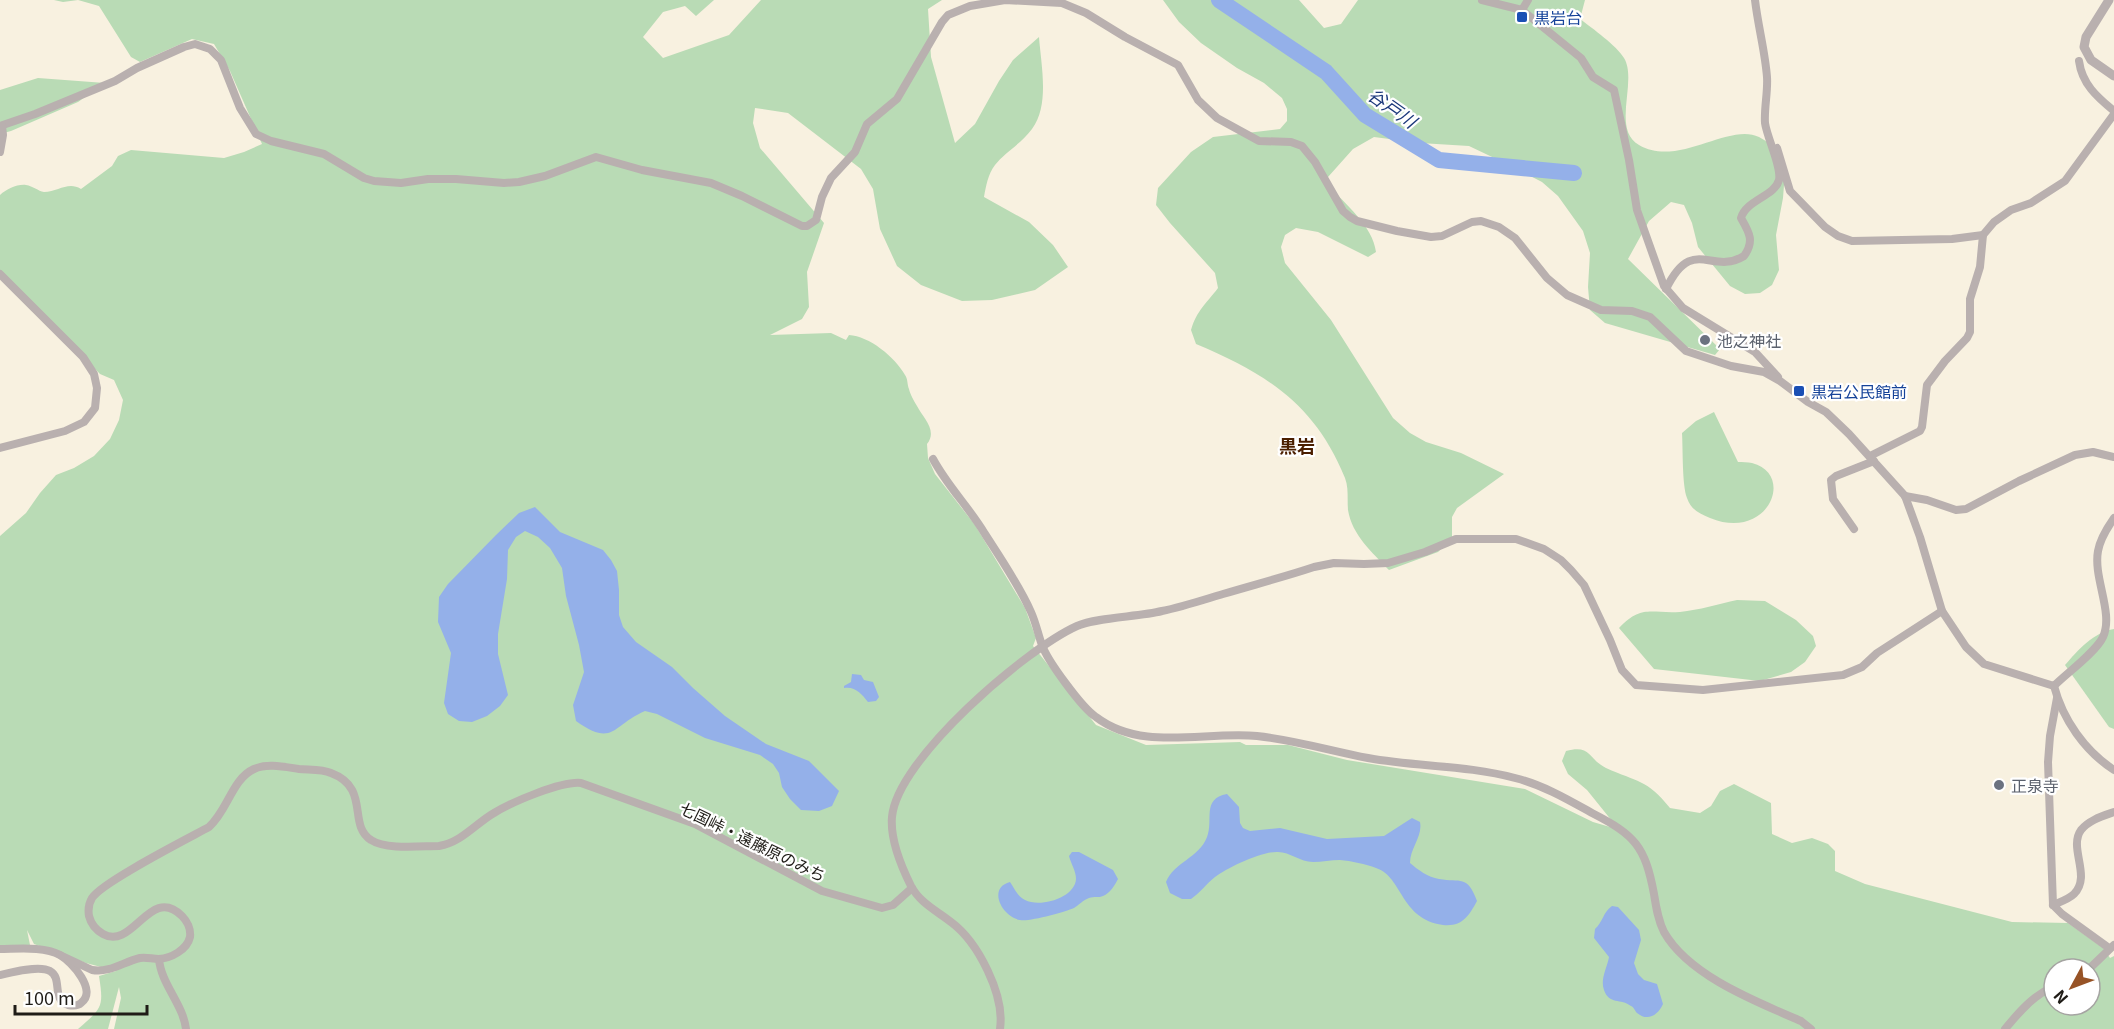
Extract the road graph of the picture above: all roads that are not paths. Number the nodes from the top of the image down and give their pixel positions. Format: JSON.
{"nodes":[{"id":1,"x":1482,"y":0,"type":"edge"},
{"id":2,"x":1528,"y":0,"type":"edge"},
{"id":3,"x":1755,"y":0,"type":"edge"},
{"id":4,"x":2109,"y":0,"type":"edge"},
{"id":5,"x":1061,"y":2,"type":"edge"},
{"id":6,"x":1522,"y":10,"type":"junction"},
{"id":7,"x":2079,"y":61,"type":"dead end"},
{"id":8,"x":2114,"y":76,"type":"edge"},
{"id":9,"x":2114,"y":113,"type":"edge"},
{"id":10,"x":1,"y":126,"type":"edge"},
{"id":11,"x":1772,"y":149,"type":"junction"},
{"id":12,"x":0,"y":152,"type":"edge"},
{"id":13,"x":1983,"y":235,"type":"junction"},
{"id":14,"x":0,"y":274,"type":"edge"},
{"id":15,"x":1666,"y":289,"type":"junction"},
{"id":16,"x":1780,"y":381,"type":"junction"},
{"id":17,"x":0,"y":448,"type":"edge"},
{"id":18,"x":2114,"y":457,"type":"edge"},
{"id":19,"x":933,"y":459,"type":"dead end"},
{"id":20,"x":1872,"y":459,"type":"junction"},
{"id":21,"x":1905,"y":496,"type":"junction"},
{"id":22,"x":2114,"y":518,"type":"edge"},
{"id":23,"x":1854,"y":529,"type":"dead end"},
{"id":24,"x":1942,"y":611,"type":"junction"},
{"id":25,"x":1042,"y":647,"type":"junction"},
{"id":26,"x":2054,"y":686,"type":"junction"},
{"id":27,"x":2057,"y":698,"type":"junction"},
{"id":28,"x":2114,"y":770,"type":"edge"},
{"id":29,"x":2114,"y":812,"type":"edge"},
{"id":30,"x":912,"y":888,"type":"junction"},
{"id":31,"x":2054,"y":905,"type":"junction"},
{"id":32,"x":2111,"y":947,"type":"edge"},
{"id":33,"x":0,"y":949,"type":"edge"},
{"id":34,"x":60,"y":955,"type":"junction"},
{"id":35,"x":159,"y":959,"type":"junction"},
{"id":36,"x":0,"y":975,"type":"edge"},
{"id":37,"x":2042,"y":992,"type":"edge"},
{"id":38,"x":186,"y":1029,"type":"edge"},
{"id":39,"x":1000,"y":1029,"type":"edge"},
{"id":40,"x":1811,"y":1029,"type":"edge"},
{"id":41,"x":2005,"y":1029,"type":"edge"}],
"edges":[{"from":1,"to":6,"type":"street"},
{"from":2,"to":6,"type":"street"},
{"from":3,"to":11,"type":"street"},
{"from":4,"to":8,"type":"street"},
{"from":5,"to":10,"type":"street"},
{"from":5,"to":16,"type":"street"},
{"from":6,"to":15,"type":"street"},
{"from":7,"to":9,"type":"street"},
{"from":9,"to":13,"type":"street"},
{"from":10,"to":12,"type":"street"},
{"from":11,"to":13,"type":"street"},
{"from":11,"to":15,"type":"street"},
{"from":13,"to":20,"type":"street"},
{"from":14,"to":17,"type":"street"},
{"from":15,"to":16,"type":"street"},
{"from":16,"to":20,"type":"street"},
{"from":18,"to":21,"type":"street"},
{"from":19,"to":25,"type":"street"},
{"from":20,"to":21,"type":"street"},
{"from":20,"to":23,"type":"street"},
{"from":21,"to":24,"type":"street"},
{"from":22,"to":26,"type":"street"},
{"from":24,"to":25,"type":"street"},
{"from":24,"to":26,"type":"street"},
{"from":25,"to":30,"type":"street"},
{"from":25,"to":40,"type":"street"},
{"from":26,"to":27,"type":"street"},
{"from":27,"to":28,"type":"street"},
{"from":27,"to":31,"type":"street"},
{"from":29,"to":31,"type":"street"},
{"from":30,"to":35,"type":"street","name":"七国峠・遠藤原のみち"},
{"from":30,"to":39,"type":"street"},
{"from":31,"to":32,"type":"street"},
{"from":33,"to":34,"type":"street","name":"七国峠・遠藤原のみち"},
{"from":34,"to":35,"type":"street","name":"七国峠・遠藤原のみち"},
{"from":34,"to":36,"type":"street"},
{"from":35,"to":38,"type":"street"},
{"from":37,"to":41,"type":"street"}]}
